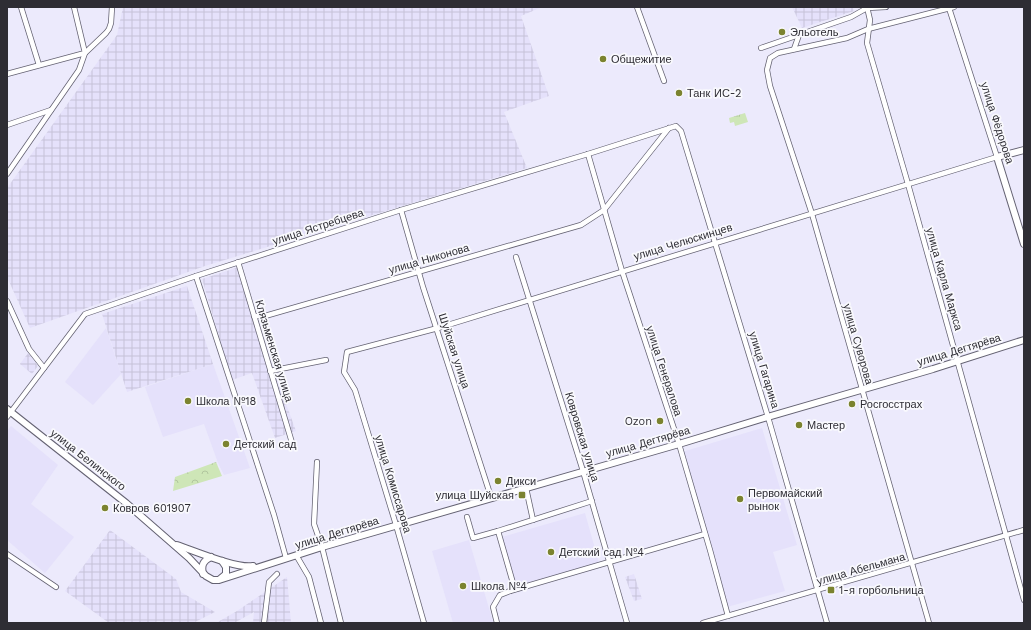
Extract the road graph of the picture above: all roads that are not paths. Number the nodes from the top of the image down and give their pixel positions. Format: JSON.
{"nodes":[{"id":1,"x":21,"y":7,"type":"edge"},
{"id":2,"x":74,"y":7,"type":"edge"},
{"id":3,"x":112,"y":7,"type":"edge"},
{"id":4,"x":637,"y":7,"type":"edge"},
{"id":5,"x":886,"y":7,"type":"edge"},
{"id":6,"x":867,"y":8,"type":"edge"},
{"id":7,"x":952,"y":8,"type":"edge"},
{"id":8,"x":868,"y":29,"type":"junction"},
{"id":9,"x":799,"y":35,"type":"junction"},
{"id":10,"x":761,"y":48,"type":"dead end"},
{"id":11,"x":794,"y":49,"type":"junction"},
{"id":12,"x":86,"y":53,"type":"junction"},
{"id":13,"x":39,"y":65,"type":"junction"},
{"id":14,"x":7,"y":74,"type":"edge"},
{"id":15,"x":664,"y":81,"type":"dead end"},
{"id":16,"x":51,"y":110,"type":"junction"},
{"id":17,"x":7,"y":125,"type":"edge"},
{"id":18,"x":676,"y":126,"type":"joint"},
{"id":19,"x":669,"y":128,"type":"junction"},
{"id":20,"x":1024,"y":150,"type":"edge"},
{"id":21,"x":588,"y":154,"type":"junction"},
{"id":22,"x":997,"y":158,"type":"junction"},
{"id":23,"x":7,"y":174,"type":"edge"},
{"id":24,"x":908,"y":184,"type":"junction"},
{"id":25,"x":401,"y":210,"type":"junction"},
{"id":26,"x":604,"y":210,"type":"junction"},
{"id":27,"x":812,"y":214,"type":"junction"},
{"id":28,"x":715,"y":243,"type":"junction"},
{"id":29,"x":1024,"y":244,"type":"edge"},
{"id":30,"x":516,"y":258,"type":"dead end"},
{"id":31,"x":238,"y":262,"type":"junction"},
{"id":32,"x":622,"y":271,"type":"junction"},
{"id":33,"x":419,"y":272,"type":"junction"},
{"id":34,"x":196,"y":276,"type":"junction"},
{"id":35,"x":529,"y":300,"type":"junction"},
{"id":36,"x":7,"y":301,"type":"edge"},
{"id":37,"x":254,"y":316,"type":"junction"},
{"id":38,"x":438,"y":328,"type":"junction"},
{"id":39,"x":1024,"y":340,"type":"edge"},
{"id":40,"x":347,"y":352,"type":"joint"},
{"id":41,"x":326,"y":360,"type":"dead end"},
{"id":42,"x":958,"y":361,"type":"junction"},
{"id":43,"x":44,"y":368,"type":"junction"},
{"id":44,"x":270,"y":371,"type":"junction"},
{"id":45,"x":862,"y":390,"type":"junction"},
{"id":46,"x":8,"y":413,"type":"edge"},
{"id":47,"x":768,"y":417,"type":"junction"},
{"id":48,"x":679,"y":444,"type":"junction"},
{"id":49,"x":293,"y":446,"type":"dead end"},
{"id":50,"x":316,"y":462,"type":"dead end"},
{"id":51,"x":583,"y":471,"type":"junction"},
{"id":52,"x":526,"y":488,"type":"junction"},
{"id":53,"x":491,"y":497,"type":"junction"},
{"id":54,"x":592,"y":501,"type":"junction"},
{"id":55,"x":467,"y":517,"type":"dead end"},
{"id":56,"x":534,"y":520,"type":"junction"},
{"id":57,"x":396,"y":525,"type":"junction"},
{"id":58,"x":1024,"y":530,"type":"edge"},
{"id":59,"x":498,"y":531,"type":"junction"},
{"id":60,"x":705,"y":534,"type":"junction"},
{"id":61,"x":1007,"y":536,"type":"junction"},
{"id":62,"x":174,"y":544,"type":"junction"},
{"id":63,"x":322,"y":547,"type":"junction"},
{"id":64,"x":7,"y":554,"type":"edge"},
{"id":65,"x":296,"y":555,"type":"junction"},
{"id":66,"x":212,"y":557,"type":"junction"},
{"id":67,"x":286,"y":558,"type":"junction"},
{"id":68,"x":221,"y":560,"type":"junction"},
{"id":69,"x":278,"y":561,"type":"junction"},
{"id":70,"x":609,"y":562,"type":"junction"},
{"id":71,"x":912,"y":563,"type":"junction"},
{"id":72,"x":203,"y":574,"type":"junction"},
{"id":73,"x":278,"y":574,"type":"dead end"},
{"id":74,"x":219,"y":580,"type":"junction"},
{"id":75,"x":56,"y":587,"type":"dead end"},
{"id":76,"x":818,"y":590,"type":"junction"},
{"id":77,"x":510,"y":591,"type":"junction"},
{"id":78,"x":1024,"y":600,"type":"edge"},
{"id":79,"x":728,"y":616,"type":"junction"},
{"id":80,"x":264,"y":623,"type":"edge"},
{"id":81,"x":321,"y":623,"type":"edge"},
{"id":82,"x":341,"y":623,"type":"edge"},
{"id":83,"x":424,"y":623,"type":"edge"},
{"id":84,"x":497,"y":623,"type":"edge"},
{"id":85,"x":627,"y":623,"type":"edge"},
{"id":86,"x":703,"y":623,"type":"edge"},
{"id":87,"x":827,"y":623,"type":"edge"},
{"id":88,"x":929,"y":623,"type":"edge"}],
"edges":[{"from":1,"to":13,"type":"street"},
{"from":2,"to":12,"type":"street"},
{"from":3,"to":12,"type":"street"},
{"from":4,"to":15,"type":"street"},
{"from":5,"to":6,"type":"street"},
{"from":6,"to":8,"type":"street","name":"улица Карла Маркса"},
{"from":6,"to":9,"type":"street"},
{"from":7,"to":8,"type":"street"},
{"from":7,"to":22,"type":"street","name":"улица Фёдорова"},
{"from":8,"to":11,"type":"street"},
{"from":8,"to":24,"type":"street","name":"улица Карла Маркса"},
{"from":9,"to":10,"type":"street"},
{"from":9,"to":11,"type":"street"},
{"from":11,"to":27,"type":"street","name":"улица Суворова"},
{"from":12,"to":13,"type":"street"},
{"from":12,"to":16,"type":"street"},
{"from":13,"to":14,"type":"street"},
{"from":16,"to":17,"type":"street"},
{"from":16,"to":23,"type":"street"},
{"from":18,"to":19,"type":"street","name":"улица Ястребцева"},
{"from":18,"to":28,"type":"street","name":"улица Гагарина"},
{"from":19,"to":21,"type":"street","name":"улица Ястребцева"},
{"from":19,"to":26,"type":"street","name":"улица Никонова"},
{"from":20,"to":22,"type":"main road","name":"улица Челюскинцев"},
{"from":21,"to":25,"type":"street","name":"улица Ястребцева"},
{"from":21,"to":26,"type":"street","name":"улица Генералова"},
{"from":22,"to":24,"type":"street","name":"улица Челюскинцев"},
{"from":22,"to":29,"type":"main road","name":"улица Фёдорова"},
{"from":24,"to":27,"type":"street","name":"улица Челюскинцев"},
{"from":24,"to":42,"type":"street","name":"улица Карла Маркса"},
{"from":25,"to":31,"type":"street","name":"улица Ястребцева"},
{"from":25,"to":33,"type":"street","name":"Шуйская улица"},
{"from":26,"to":32,"type":"street","name":"улица Генералова"},
{"from":26,"to":33,"type":"street","name":"улица Никонова"},
{"from":27,"to":28,"type":"street","name":"улица Челюскинцев"},
{"from":27,"to":45,"type":"street","name":"улица Суворова"},
{"from":28,"to":32,"type":"street","name":"улица Челюскинцев"},
{"from":28,"to":47,"type":"street","name":"улица Гагарина"},
{"from":30,"to":35,"type":"street","name":"Ковровская улица"},
{"from":31,"to":34,"type":"street","name":"улица Ястребцева"},
{"from":31,"to":37,"type":"street","name":"Клязьменская улица"},
{"from":32,"to":35,"type":"street","name":"улица Челюскинцев"},
{"from":32,"to":48,"type":"street","name":"улица Генералова"},
{"from":33,"to":37,"type":"street","name":"улица Никонова"},
{"from":33,"to":38,"type":"street","name":"Шуйская улица"},
{"from":34,"to":43,"type":"street","name":"улица Ястребцева"},
{"from":34,"to":67,"type":"street"},
{"from":35,"to":38,"type":"street","name":"улица Челюскинцев"},
{"from":35,"to":51,"type":"street","name":"Ковровская улица"},
{"from":36,"to":43,"type":"street"},
{"from":37,"to":44,"type":"street","name":"Клязьменская улица"},
{"from":38,"to":40,"type":"street","name":"улица Челюскинцев"},
{"from":38,"to":53,"type":"street","name":"Шуйская улица"},
{"from":39,"to":42,"type":"main road","name":"улица Дегтярёва"},
{"from":40,"to":57,"type":"street","name":"улица Комиссарова"},
{"from":41,"to":44,"type":"street"},
{"from":42,"to":45,"type":"main road","name":"улица Дегтярёва"},
{"from":42,"to":61,"type":"street","name":"улица Карла Маркса"},
{"from":43,"to":46,"type":"street","name":"улица Ястребцева"},
{"from":44,"to":49,"type":"street","name":"Клязьменская улица"},
{"from":45,"to":47,"type":"main road","name":"улица Дегтярёва"},
{"from":45,"to":71,"type":"street","name":"улица Суворова"},
{"from":46,"to":62,"type":"main road","name":"улица Белинского"},
{"from":47,"to":48,"type":"main road","name":"улица Дегтярёва"},
{"from":47,"to":76,"type":"street","name":"улица Гагарина"},
{"from":48,"to":51,"type":"main road","name":"улица Дегтярёва"},
{"from":48,"to":60,"type":"street","name":"улица Генералова"},
{"from":50,"to":63,"type":"street"},
{"from":51,"to":52,"type":"main road","name":"улица Дегтярёва"},
{"from":51,"to":54,"type":"street","name":"Ковровская улица"},
{"from":52,"to":53,"type":"main road","name":"улица Дегтярёва"},
{"from":52,"to":56,"type":"street"},
{"from":53,"to":57,"type":"main road","name":"улица Дегтярёва"},
{"from":54,"to":56,"type":"street"},
{"from":54,"to":70,"type":"street","name":"Ковровская улица"},
{"from":55,"to":59,"type":"street"},
{"from":56,"to":59,"type":"street"},
{"from":57,"to":63,"type":"main road","name":"улица Дегтярёва"},
{"from":57,"to":83,"type":"street","name":"улица Комиссарова"},
{"from":58,"to":61,"type":"street","name":"улица Абельмана"},
{"from":59,"to":77,"type":"street"},
{"from":60,"to":70,"type":"street"},
{"from":60,"to":79,"type":"street","name":"улица Генералова"},
{"from":61,"to":71,"type":"street","name":"улица Абельмана"},
{"from":61,"to":78,"type":"street","name":"улица Карла Маркса"},
{"from":62,"to":66,"type":"main road","name":"улица Белинского"},
{"from":62,"to":72,"type":"main road","name":"улица Белинского"},
{"from":63,"to":65,"type":"main road","name":"улица Дегтярёва"},
{"from":63,"to":82,"type":"street"},
{"from":64,"to":75,"type":"street"},
{"from":65,"to":67,"type":"main road","name":"улица Дегтярёва"},
{"from":65,"to":81,"type":"street"},
{"from":66,"to":68,"type":"main road","name":"улица Белинского"},
{"from":66,"to":72,"type":"main road"},
{"from":67,"to":69,"type":"main road","name":"улица Дегтярёва"},
{"from":68,"to":69,"type":"main road","name":"улица Белинского"},
{"from":68,"to":74,"type":"main road"},
{"from":69,"to":74,"type":"main road"},
{"from":70,"to":77,"type":"street"},
{"from":70,"to":85,"type":"street","name":"Ковровская улица"},
{"from":71,"to":76,"type":"street","name":"улица Абельмана"},
{"from":71,"to":88,"type":"street","name":"улица Суворова"},
{"from":72,"to":74,"type":"main road","name":"улица Белинского"},
{"from":73,"to":80,"type":"street"},
{"from":76,"to":79,"type":"street","name":"улица Абельмана"},
{"from":76,"to":87,"type":"street","name":"улица Гагарина"},
{"from":77,"to":84,"type":"street"},
{"from":79,"to":86,"type":"street","name":"улица Абельмана"}]}
